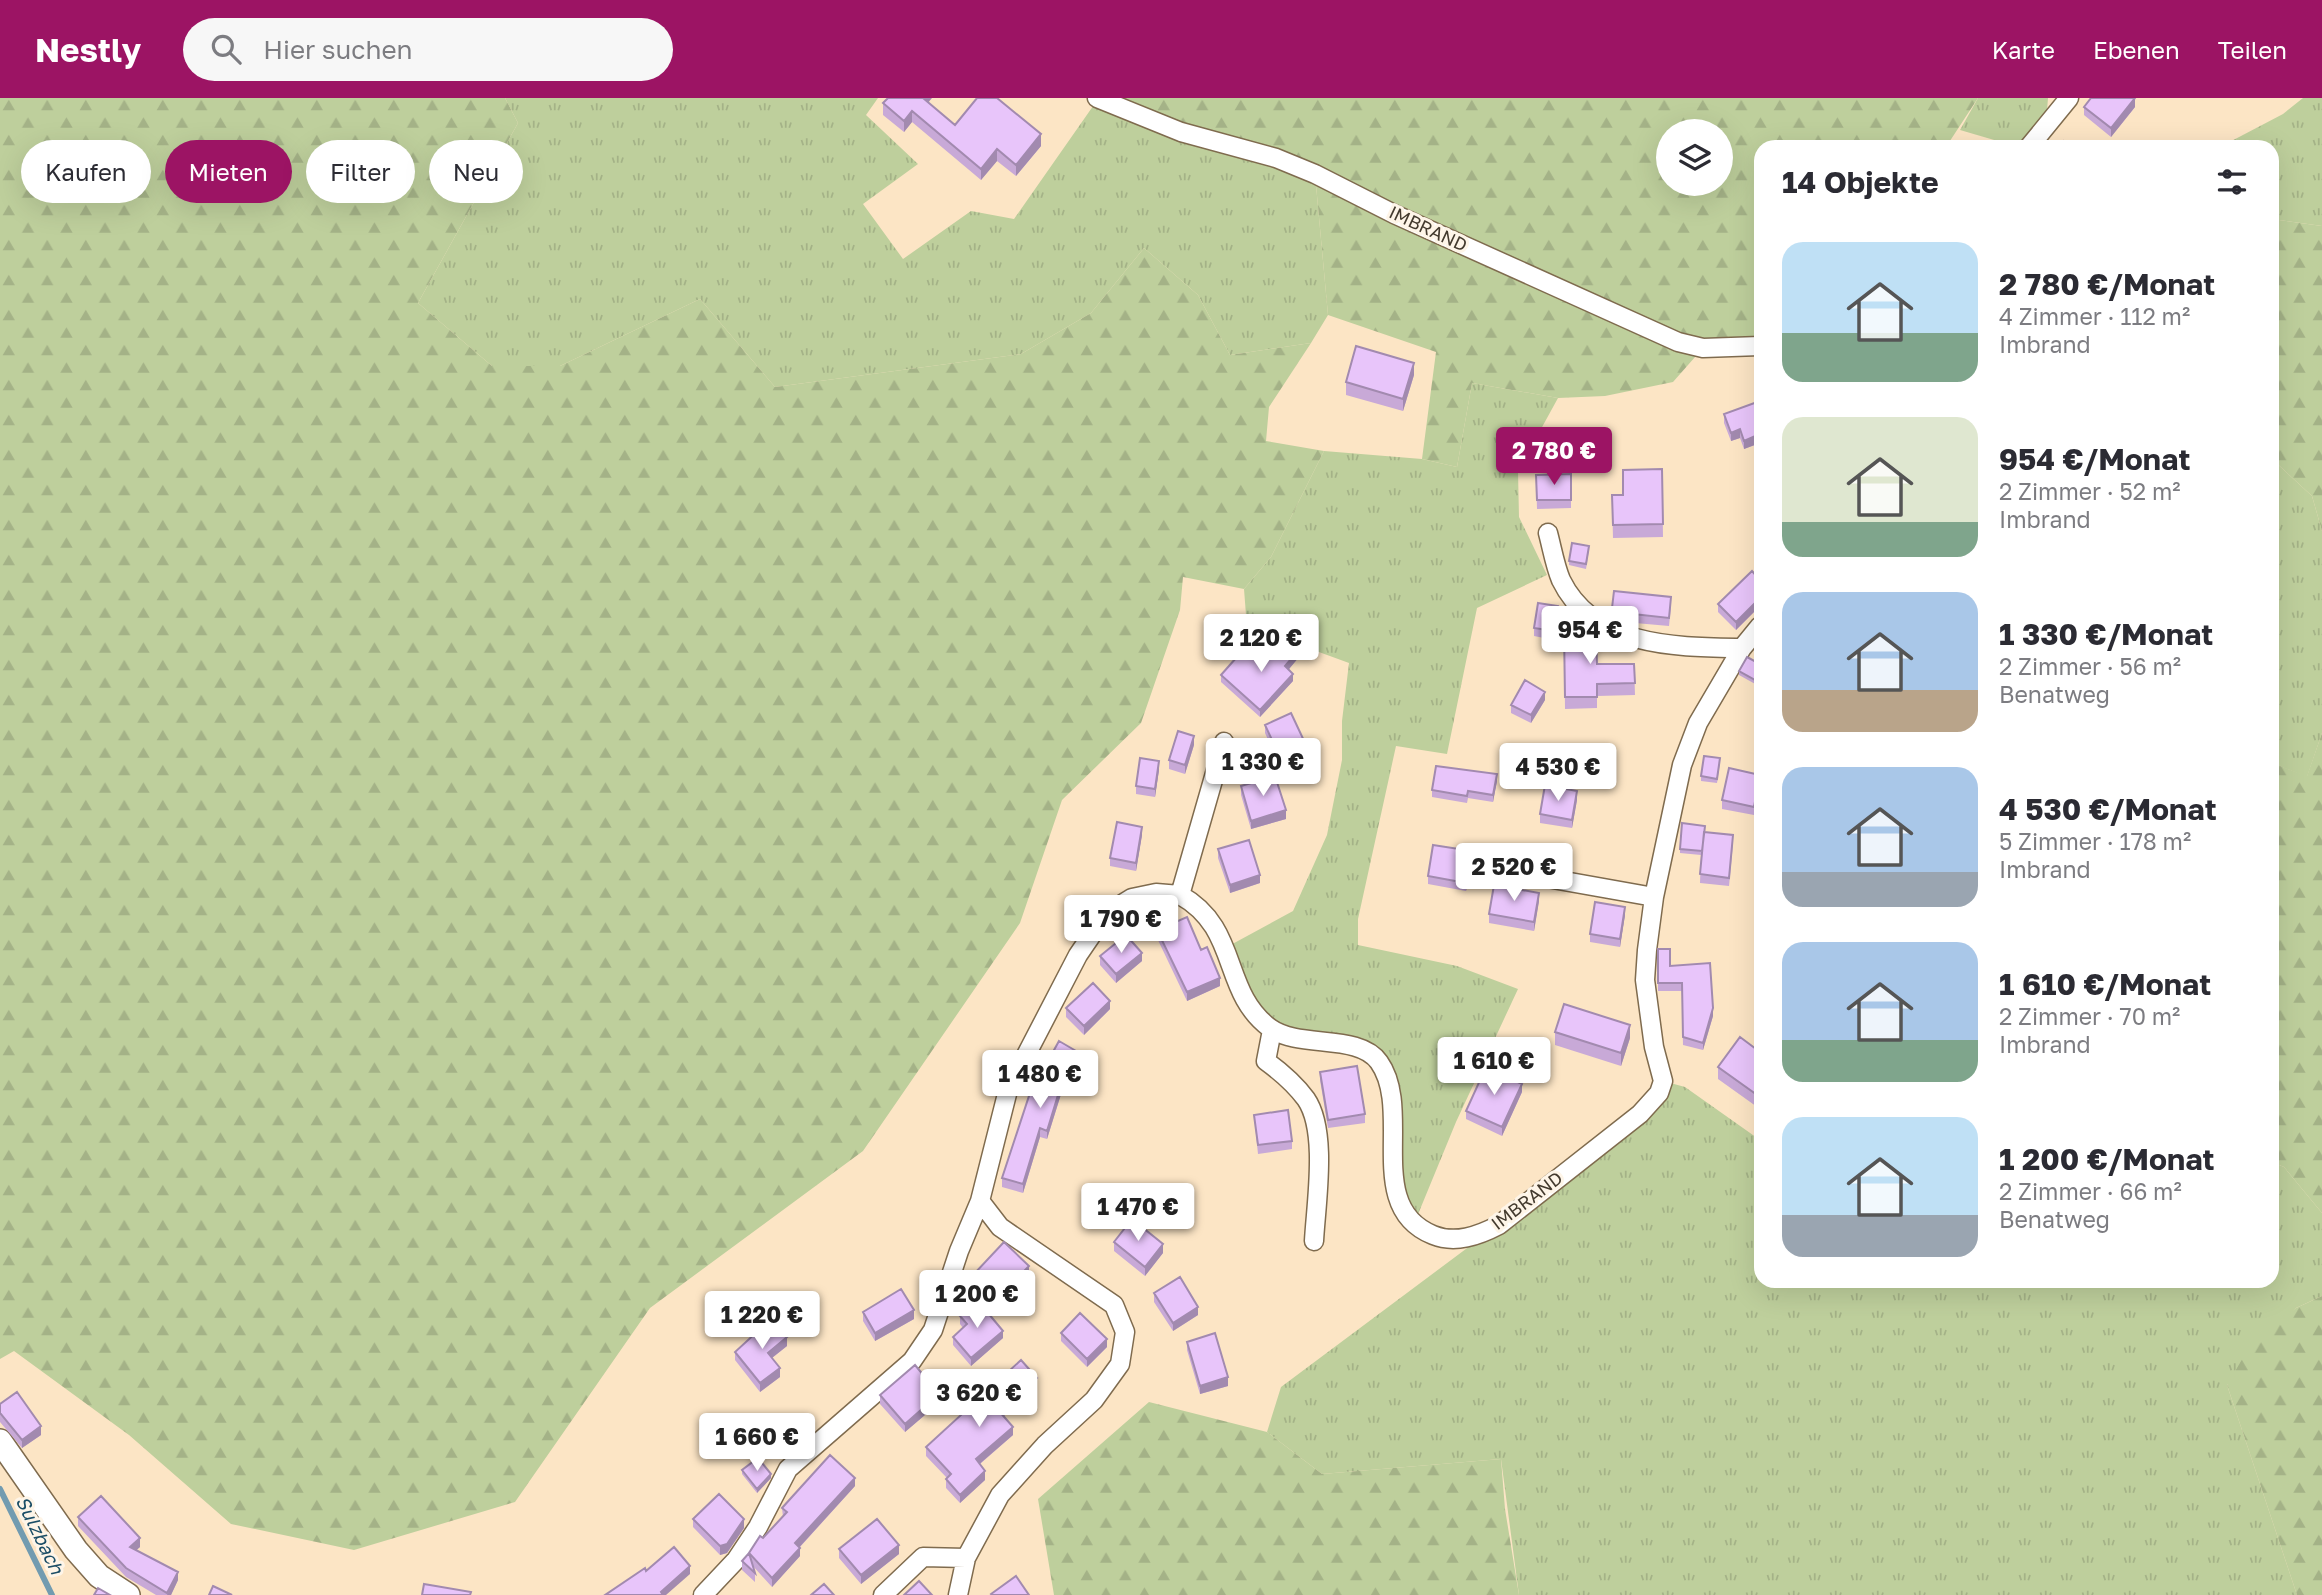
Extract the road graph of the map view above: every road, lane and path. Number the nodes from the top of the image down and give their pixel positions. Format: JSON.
{"nodes":[{"id":1,"x":1097,"y":98,"type":"edge"},
{"id":2,"x":2069,"y":98,"type":"edge"},
{"id":3,"x":2035,"y":140,"type":"edge"},
{"id":4,"x":1754,"y":346,"type":"edge"},
{"id":5,"x":1548,"y":533,"type":"dead end"},
{"id":6,"x":1754,"y":633,"type":"edge"},
{"id":7,"x":1742,"y":648,"type":"junction"},
{"id":8,"x":1224,"y":742,"type":"dead end"},
{"id":9,"x":1499,"y":863,"type":"dead end"},
{"id":10,"x":1180,"y":895,"type":"junction"},
{"id":11,"x":1654,"y":897,"type":"junction"},
{"id":12,"x":1272,"y":1030,"type":"junction"},
{"id":13,"x":980,"y":1201,"type":"junction"},
{"id":14,"x":1314,"y":1241,"type":"dead end"},
{"id":15,"x":0,"y":1441,"type":"edge"},
{"id":16,"x":966,"y":1558,"type":"junction"},
{"id":17,"x":128,"y":1595,"type":"edge"},
{"id":18,"x":703,"y":1595,"type":"edge"},
{"id":19,"x":883,"y":1595,"type":"edge"},
{"id":20,"x":958,"y":1595,"type":"edge"}],
"edges":[{"from":1,"to":4,"type":"street","name":"IMBRAND"},
{"from":2,"to":3,"type":"street"},
{"from":5,"to":7,"type":"street"},
{"from":6,"to":7,"type":"street","name":"IMBRAND"},
{"from":7,"to":11,"type":"street","name":"IMBRAND"},
{"from":8,"to":10,"type":"street"},
{"from":9,"to":11,"type":"street"},
{"from":10,"to":12,"type":"street"},
{"from":10,"to":13,"type":"street"},
{"from":11,"to":12,"type":"street","name":"IMBRAND"},
{"from":12,"to":14,"type":"street"},
{"from":13,"to":16,"type":"street"},
{"from":13,"to":18,"type":"street"},
{"from":15,"to":17,"type":"street"},
{"from":16,"to":19,"type":"street"},
{"from":16,"to":20,"type":"street"}]}
